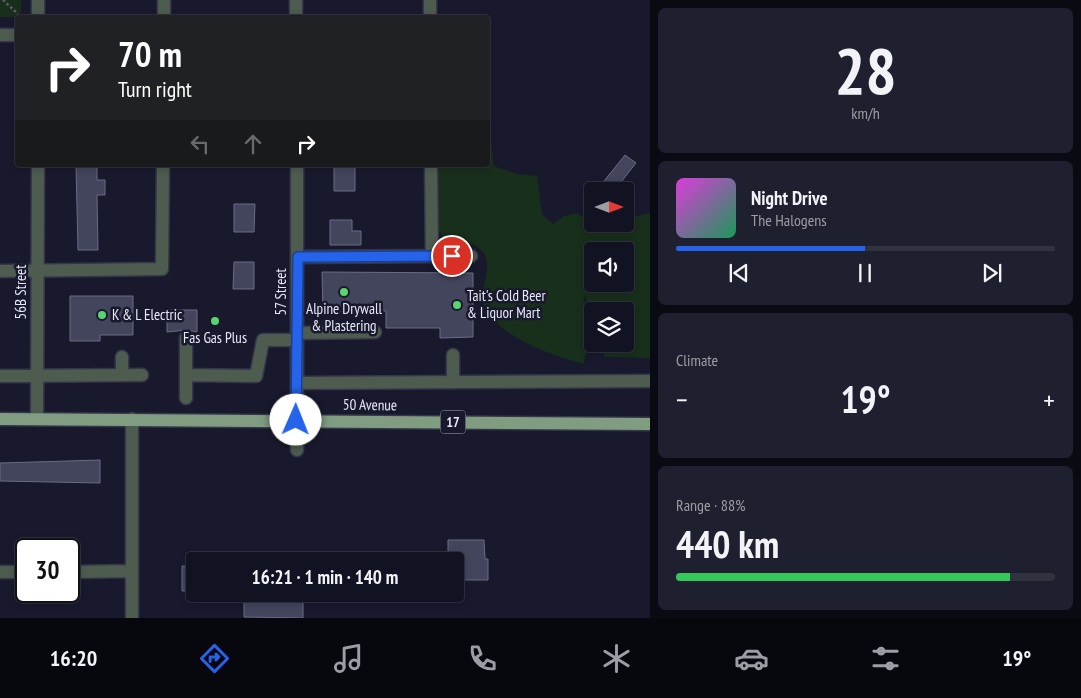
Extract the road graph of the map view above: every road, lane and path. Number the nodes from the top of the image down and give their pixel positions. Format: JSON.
{"nodes":[{"id":1,"x":3,"y":0,"type":"edge"},
{"id":2,"x":38,"y":0,"type":"edge"},
{"id":3,"x":164,"y":0,"type":"edge"},
{"id":4,"x":296,"y":0,"type":"edge"},
{"id":5,"x":430,"y":0,"type":"edge"},
{"id":6,"x":18,"y":14,"type":"dead end"},
{"id":7,"x":38,"y":15,"type":"edge"},
{"id":8,"x":164,"y":15,"type":"edge"},
{"id":9,"x":296,"y":15,"type":"edge"},
{"id":10,"x":430,"y":15,"type":"edge"},
{"id":11,"x":15,"y":34,"type":"edge"},
{"id":12,"x":0,"y":35,"type":"edge"},
{"id":13,"x":38,"y":167,"type":"edge"},
{"id":14,"x":163,"y":167,"type":"edge"},
{"id":15,"x":297,"y":167,"type":"edge"},
{"id":16,"x":431,"y":167,"type":"edge"},
{"id":17,"x":432,"y":256,"type":"junction"},
{"id":18,"x":472,"y":256,"type":"dead end"},
{"id":19,"x":298,"y":257,"type":"junction"},
{"id":20,"x":38,"y":269,"type":"junction"},
{"id":21,"x":0,"y":271,"type":"edge"},
{"id":22,"x":374,"y":332,"type":"dead end"},
{"id":23,"x":297,"y":336,"type":"junction"},
{"id":24,"x":186,"y":338,"type":"dead end"},
{"id":25,"x":452,"y":355,"type":"dead end"},
{"id":26,"x":122,"y":357,"type":"dead end"},
{"id":27,"x":122,"y":375,"type":"junction"},
{"id":28,"x":142,"y":375,"type":"dead end"},
{"id":29,"x":186,"y":375,"type":"junction"},
{"id":30,"x":0,"y":376,"type":"edge"},
{"id":31,"x":38,"y":376,"type":"junction"},
{"id":32,"x":452,"y":381,"type":"junction"},
{"id":33,"x":650,"y":381,"type":"edge"},
{"id":34,"x":297,"y":383,"type":"junction"},
{"id":35,"x":186,"y":398,"type":"dead end"},
{"id":36,"x":0,"y":419,"type":"edge"},
{"id":37,"x":37,"y":419,"type":"junction"},
{"id":38,"x":132,"y":420,"type":"junction"},
{"id":39,"x":296,"y":420,"type":"junction"},
{"id":40,"x":650,"y":424,"type":"edge"},
{"id":41,"x":297,"y":450,"type":"dead end"},
{"id":42,"x":132,"y":571,"type":"junction"},
{"id":43,"x":0,"y":572,"type":"edge"},
{"id":44,"x":15,"y":572,"type":"edge"},
{"id":45,"x":80,"y":572,"type":"edge"},
{"id":46,"x":132,"y":618,"type":"edge"}],
"edges":[{"from":1,"to":6,"type":"path"},
{"from":2,"to":7,"type":"street"},
{"from":3,"to":8,"type":"street"},
{"from":4,"to":9,"type":"street"},
{"from":5,"to":10,"type":"street"},
{"from":11,"to":12,"type":"street"},
{"from":13,"to":20,"type":"street","name":"56B Street"},
{"from":14,"to":20,"type":"street"},
{"from":15,"to":19,"type":"street","name":"57 Street"},
{"from":16,"to":17,"type":"street"},
{"from":17,"to":18,"type":"street"},
{"from":17,"to":19,"type":"street"},
{"from":19,"to":23,"type":"street","name":"57 Street"},
{"from":20,"to":21,"type":"street"},
{"from":20,"to":31,"type":"street","name":"56B Street"},
{"from":22,"to":23,"type":"street"},
{"from":23,"to":29,"type":"street"},
{"from":23,"to":34,"type":"street","name":"57 Street"},
{"from":24,"to":29,"type":"street"},
{"from":25,"to":32,"type":"street"},
{"from":26,"to":27,"type":"street"},
{"from":27,"to":28,"type":"street"},
{"from":27,"to":31,"type":"street"},
{"from":29,"to":35,"type":"street"},
{"from":30,"to":31,"type":"street"},
{"from":31,"to":37,"type":"street","name":"56B Street"},
{"from":32,"to":33,"type":"street"},
{"from":32,"to":34,"type":"street"},
{"from":34,"to":39,"type":"street","name":"57 Street"},
{"from":36,"to":37,"type":"main road","name":"50 Avenue","number":"17"},
{"from":37,"to":38,"type":"main road","name":"50 Avenue","number":"17"},
{"from":38,"to":39,"type":"main road","name":"50 Avenue","number":"17"},
{"from":38,"to":42,"type":"street"},
{"from":39,"to":40,"type":"main road","name":"50 Avenue","number":"17"},
{"from":39,"to":41,"type":"street","name":"57 Street"},
{"from":42,"to":45,"type":"street"},
{"from":42,"to":46,"type":"street"},
{"from":43,"to":44,"type":"street"}]}
